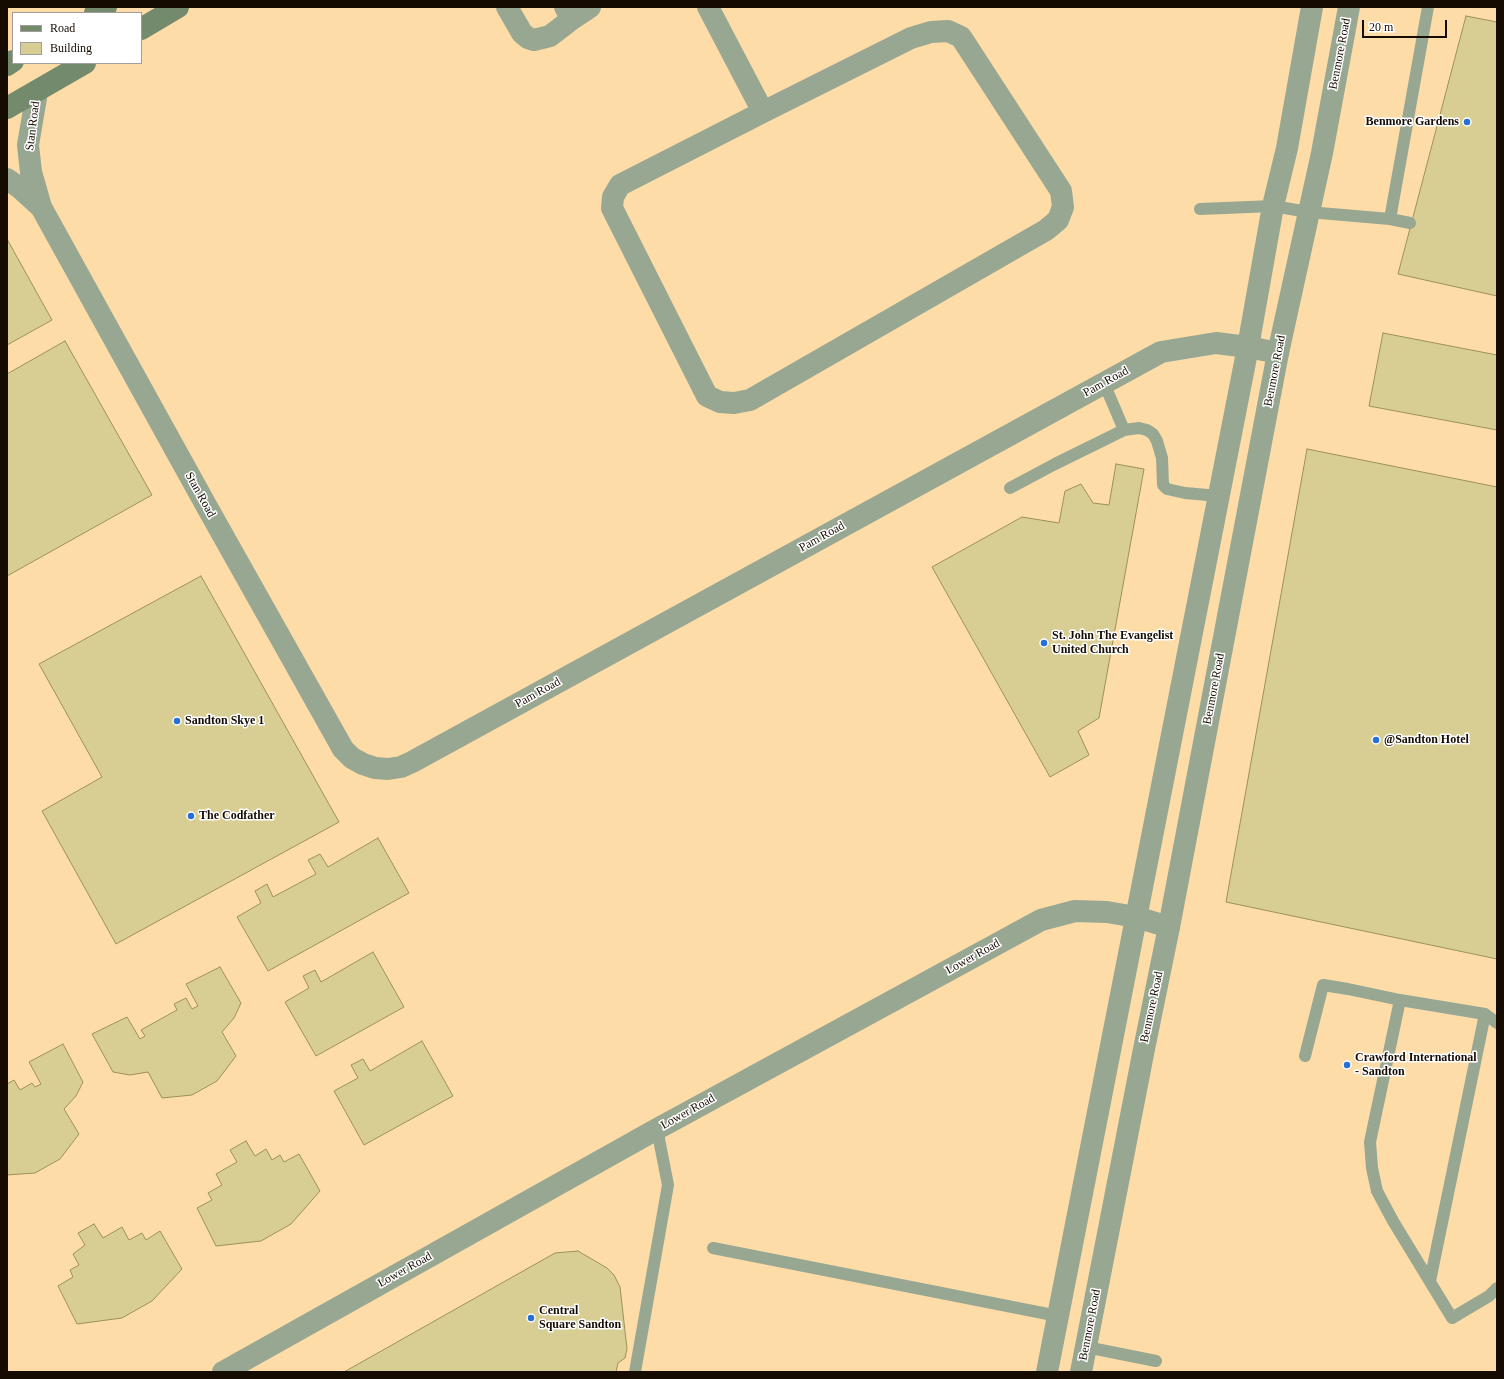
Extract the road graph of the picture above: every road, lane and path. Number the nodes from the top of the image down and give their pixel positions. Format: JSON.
{"nodes":[{"id":1,"x":106,"y":7,"type":"edge"},
{"id":2,"x":178,"y":7,"type":"edge"},
{"id":3,"x":507,"y":7,"type":"edge"},
{"id":4,"x":590,"y":7,"type":"edge"},
{"id":5,"x":708,"y":7,"type":"edge"},
{"id":6,"x":1312,"y":7,"type":"edge"},
{"id":7,"x":1349,"y":7,"type":"edge"},
{"id":8,"x":1428,"y":7,"type":"edge"},
{"id":9,"x":97,"y":12,"type":"edge"},
{"id":10,"x":568,"y":13,"type":"edge"},
{"id":11,"x":142,"y":29,"type":"edge"},
{"id":12,"x":83,"y":64,"type":"edge"},
{"id":13,"x":37,"y":92,"type":"junction"},
{"id":14,"x":7,"y":108,"type":"edge"},
{"id":15,"x":762,"y":112,"type":"junction"},
{"id":16,"x":7,"y":179,"type":"edge"},
{"id":17,"x":1273,"y":206,"type":"junction"},
{"id":18,"x":41,"y":207,"type":"junction"},
{"id":19,"x":1200,"y":209,"type":"dead end"},
{"id":20,"x":1308,"y":212,"type":"junction"},
{"id":21,"x":1390,"y":219,"type":"junction"},
{"id":22,"x":1410,"y":223,"type":"dead end"},
{"id":23,"x":1248,"y":347,"type":"junction"},
{"id":24,"x":1278,"y":353,"type":"junction"},
{"id":25,"x":1104,"y":383,"type":"junction"},
{"id":26,"x":1124,"y":430,"type":"junction"},
{"id":27,"x":1010,"y":488,"type":"dead end"},
{"id":28,"x":1219,"y":496,"type":"junction"},
{"id":29,"x":375,"y":768,"type":"joint"},
{"id":30,"x":1136,"y":917,"type":"junction"},
{"id":31,"x":1169,"y":927,"type":"junction"},
{"id":32,"x":1400,"y":1000,"type":"junction"},
{"id":33,"x":1485,"y":1014,"type":"junction"},
{"id":34,"x":1497,"y":1023,"type":"edge"},
{"id":35,"x":1305,"y":1056,"type":"dead end"},
{"id":36,"x":657,"y":1129,"type":"junction"},
{"id":37,"x":713,"y":1248,"type":"dead end"},
{"id":38,"x":1430,"y":1281,"type":"junction"},
{"id":39,"x":1497,"y":1288,"type":"edge"},
{"id":40,"x":1058,"y":1316,"type":"junction"},
{"id":41,"x":1086,"y":1347,"type":"junction"},
{"id":42,"x":1156,"y":1361,"type":"dead end"},
{"id":43,"x":223,"y":1372,"type":"edge"},
{"id":44,"x":635,"y":1372,"type":"edge"},
{"id":45,"x":1047,"y":1372,"type":"edge"},
{"id":46,"x":1081,"y":1372,"type":"edge"}],
"edges":[{"from":1,"to":9,"type":"main road"},
{"from":2,"to":11,"type":"main road"},
{"from":3,"to":10,"type":"street"},
{"from":4,"to":10,"type":"street"},
{"from":5,"to":15,"type":"street"},
{"from":6,"to":17,"type":"street"},
{"from":7,"to":20,"type":"street","name":"Benmore Road"},
{"from":8,"to":21,"type":"lane"},
{"from":12,"to":13,"type":"main road"},
{"from":13,"to":14,"type":"main road"},
{"from":13,"to":18,"type":"street","name":"Stan Road"},
{"from":15,"to":15,"type":"street"},
{"from":16,"to":18,"type":"street","name":"Stan Road"},
{"from":17,"to":19,"type":"lane"},
{"from":17,"to":20,"type":"lane"},
{"from":17,"to":23,"type":"street"},
{"from":18,"to":29,"type":"street","name":"Stan Road"},
{"from":20,"to":21,"type":"lane"},
{"from":20,"to":24,"type":"street","name":"Benmore Road"},
{"from":21,"to":22,"type":"lane"},
{"from":23,"to":24,"type":"street","name":"Pam Road"},
{"from":23,"to":25,"type":"street","name":"Pam Road"},
{"from":23,"to":28,"type":"street"},
{"from":24,"to":31,"type":"street","name":"Benmore Road"},
{"from":25,"to":26,"type":"lane"},
{"from":25,"to":29,"type":"street","name":"Pam Road"},
{"from":26,"to":27,"type":"lane"},
{"from":26,"to":28,"type":"lane"},
{"from":28,"to":30,"type":"street"},
{"from":30,"to":31,"type":"street","name":"Lower Road"},
{"from":30,"to":36,"type":"street","name":"Lower Road"},
{"from":30,"to":40,"type":"street"},
{"from":31,"to":41,"type":"street","name":"Benmore Road"},
{"from":32,"to":33,"type":"lane"},
{"from":32,"to":35,"type":"lane"},
{"from":32,"to":38,"type":"lane"},
{"from":33,"to":34,"type":"lane"},
{"from":33,"to":38,"type":"lane"},
{"from":36,"to":43,"type":"street","name":"Lower Road"},
{"from":36,"to":44,"type":"lane"},
{"from":37,"to":40,"type":"lane"},
{"from":38,"to":39,"type":"lane"},
{"from":40,"to":45,"type":"street"},
{"from":41,"to":42,"type":"lane"},
{"from":41,"to":46,"type":"street","name":"Benmore Road"}]}
